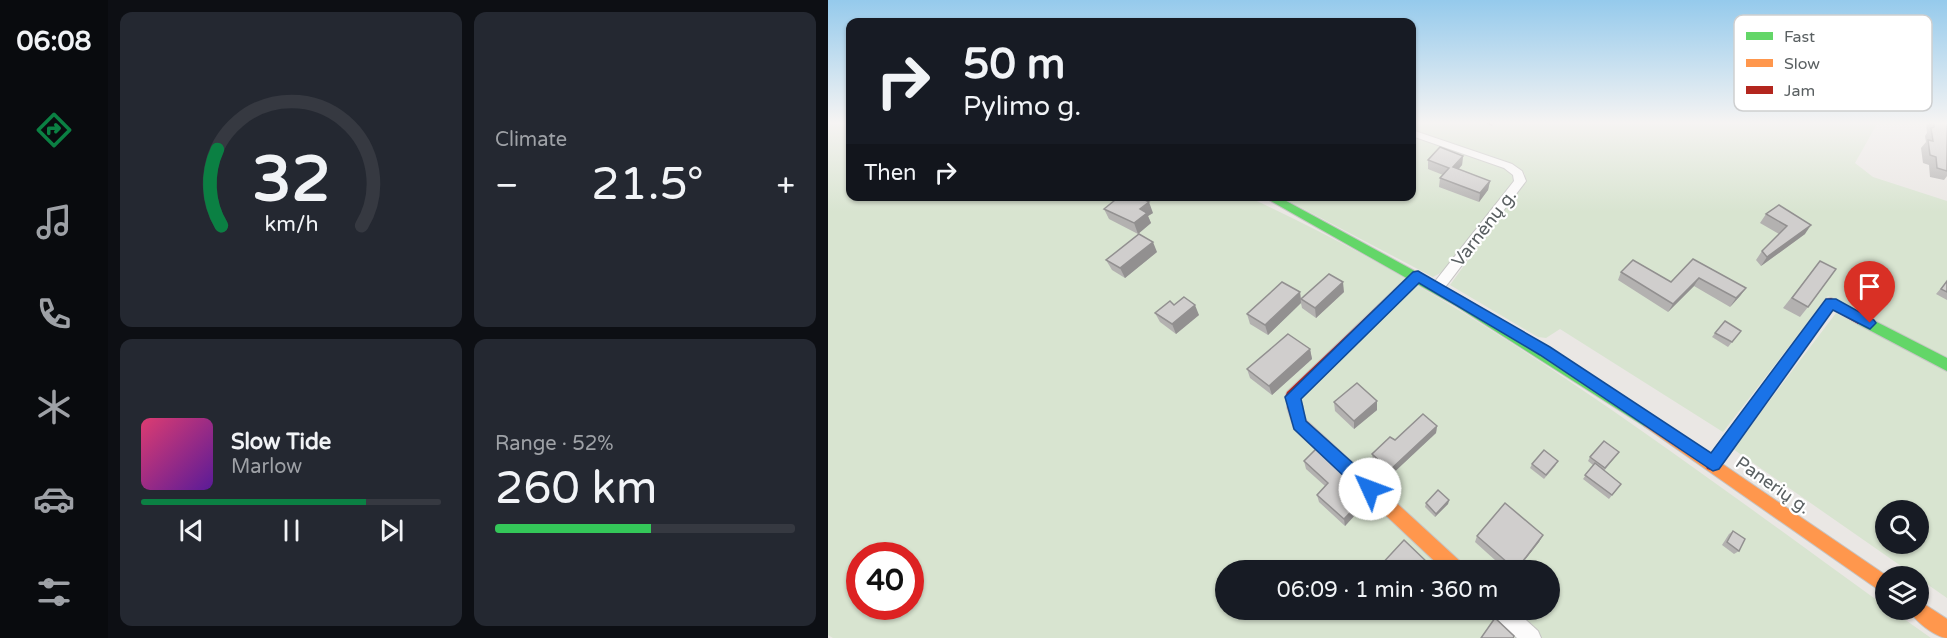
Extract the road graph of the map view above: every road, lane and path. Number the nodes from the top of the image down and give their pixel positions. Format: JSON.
{"nodes":[{"id":1,"x":1467,"y":152,"type":"edge"},
{"id":2,"x":1276,"y":201,"type":"edge"},
{"id":3,"x":1418,"y":276,"type":"junction"},
{"id":4,"x":1438,"y":287,"type":"junction"},
{"id":5,"x":1947,"y":365,"type":"edge"},
{"id":6,"x":1713,"y":464,"type":"junction"},
{"id":7,"x":1446,"y":560,"type":"edge"},
{"id":8,"x":1875,"y":578,"type":"edge"},
{"id":9,"x":1929,"y":617,"type":"edge"},
{"id":10,"x":1512,"y":620,"type":"edge"},
{"id":11,"x":1947,"y":630,"type":"edge"},
{"id":12,"x":1531,"y":638,"type":"edge"}],
"edges":[{"from":1,"to":4,"type":"street","name":"Varnėnų g."},
{"from":2,"to":3,"type":"street","name":"Panerių g."},
{"from":3,"to":4,"type":"street","name":"Panerių g."},
{"from":3,"to":7,"type":"street"},
{"from":4,"to":6,"type":"street","name":"Panerių g."},
{"from":5,"to":6,"type":"street"},
{"from":6,"to":8,"type":"street","name":"Panerių g."},
{"from":9,"to":11,"type":"street"},
{"from":10,"to":12,"type":"street"}]}
